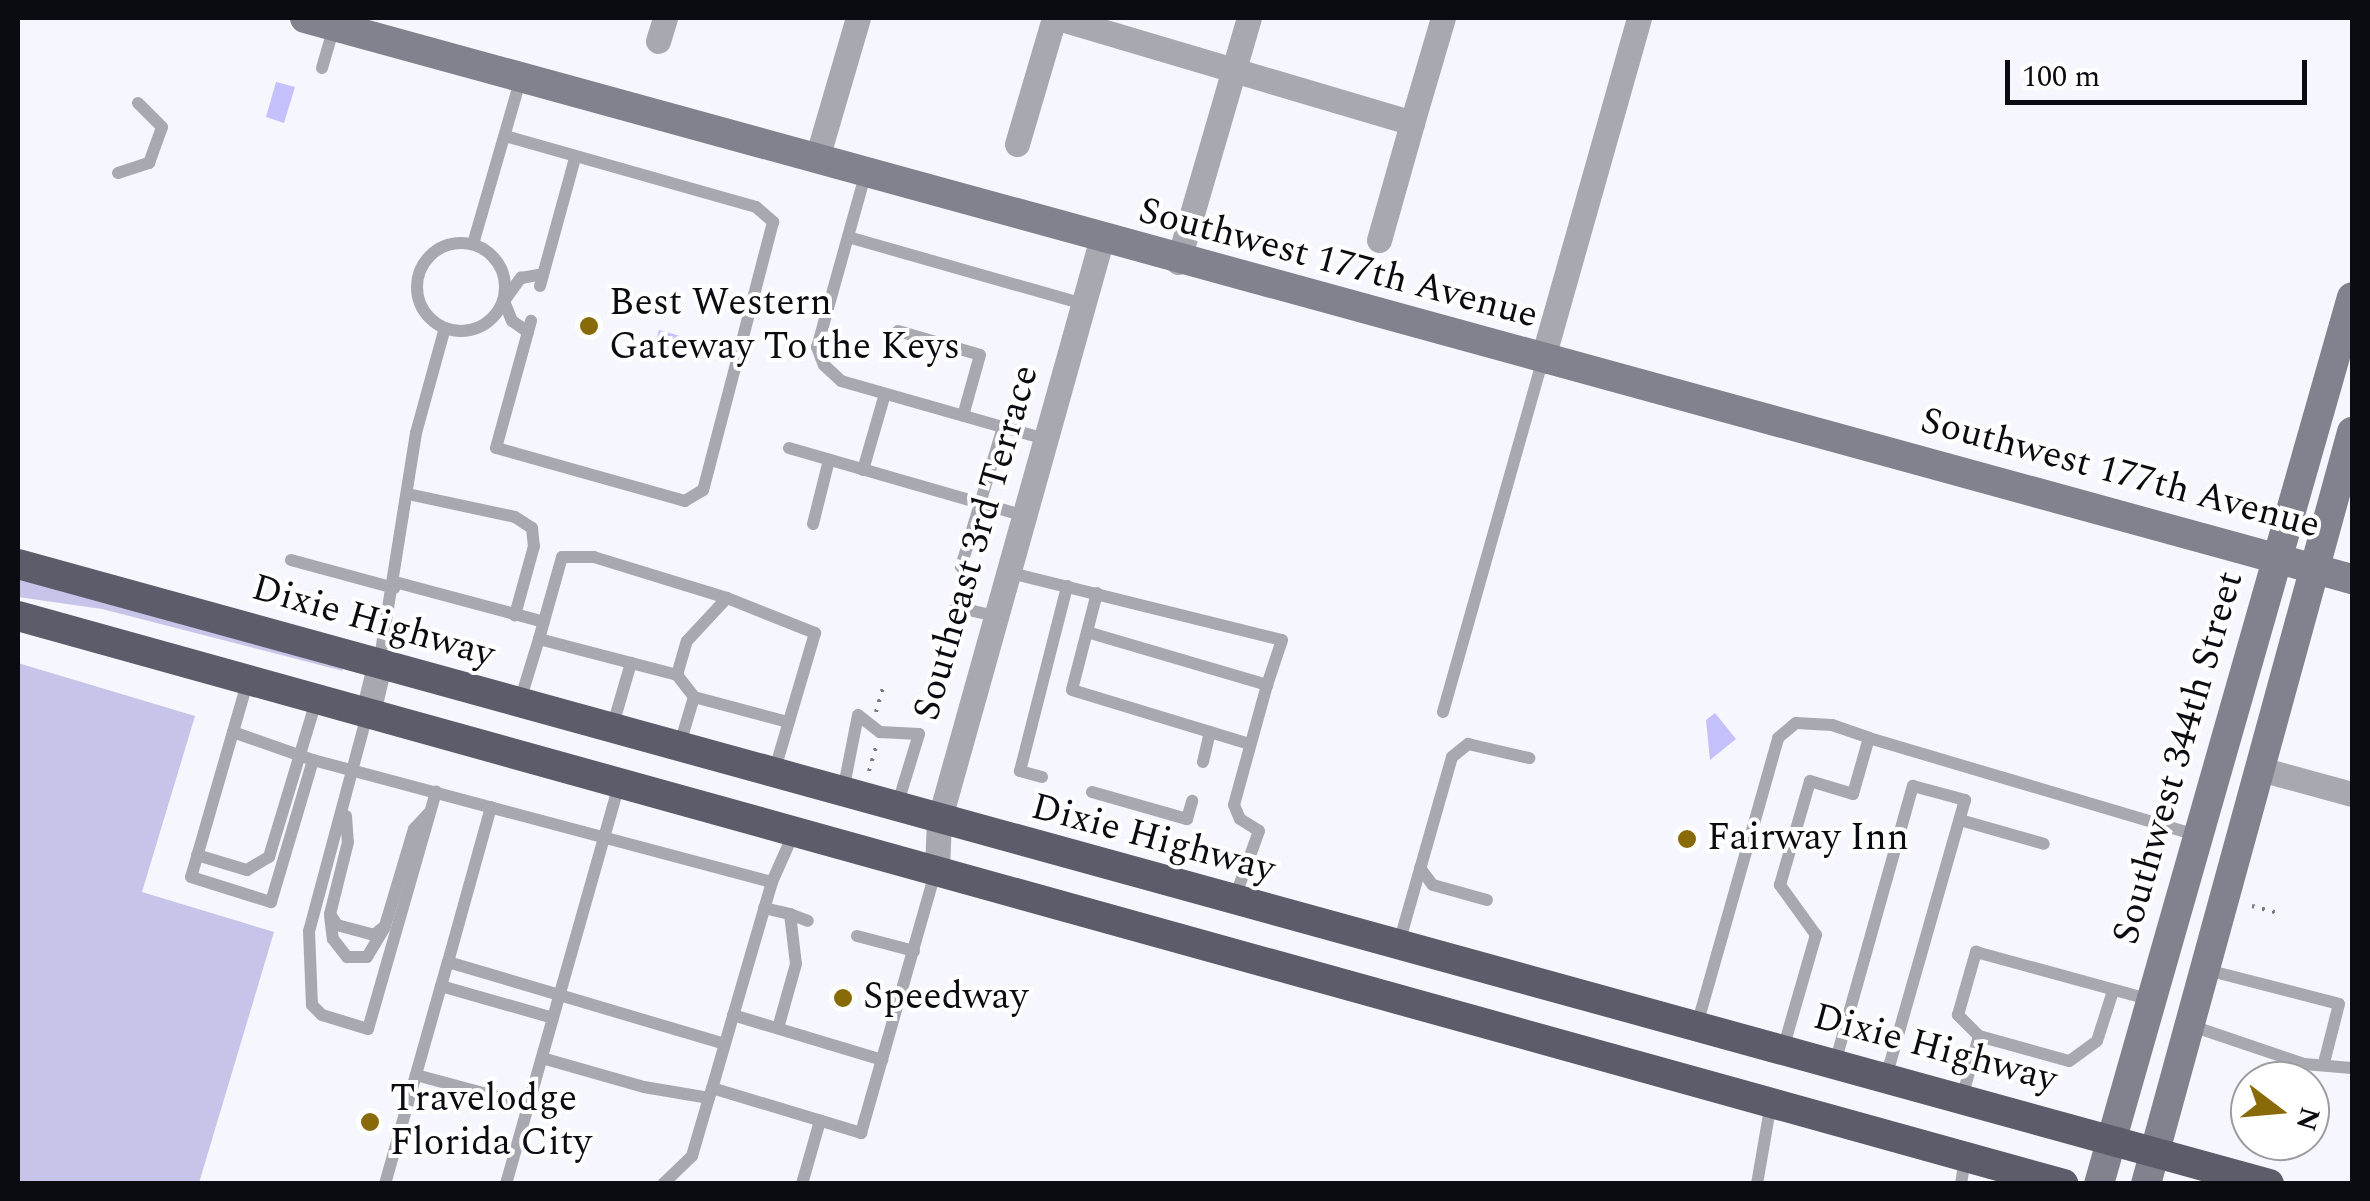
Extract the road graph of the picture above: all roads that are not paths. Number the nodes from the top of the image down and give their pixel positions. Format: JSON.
{"nodes":[{"id":1,"x":858,"y":18,"type":"edge"},
{"id":2,"x":1056,"y":18,"type":"edge"},
{"id":3,"x":1249,"y":18,"type":"edge"},
{"id":4,"x":1443,"y":18,"type":"edge"},
{"id":5,"x":1640,"y":18,"type":"edge"},
{"id":6,"x":320,"y":21,"type":"edge"},
{"id":7,"x":322,"y":68,"type":"dead end"},
{"id":8,"x":1234,"y":69,"type":"junction"},
{"id":9,"x":522,"y":77,"type":"junction"},
{"id":10,"x":138,"y":103,"type":"dead end"},
{"id":11,"x":1412,"y":123,"type":"junction"},
{"id":12,"x":505,"y":136,"type":"junction"},
{"id":13,"x":1018,"y":144,"type":"dead end"},
{"id":14,"x":575,"y":158,"type":"junction"},
{"id":15,"x":817,"y":158,"type":"junction"},
{"id":16,"x":866,"y":172,"type":"junction"},
{"id":17,"x":118,"y":174,"type":"dead end"},
{"id":18,"x":848,"y":237,"type":"junction"},
{"id":19,"x":1101,"y":240,"type":"junction"},
{"id":20,"x":1379,"y":240,"type":"dead end"},
{"id":21,"x":473,"y":244,"type":"junction"},
{"id":22,"x":1178,"y":262,"type":"junction"},
{"id":23,"x":2352,"y":297,"type":"edge"},
{"id":24,"x":504,"y":300,"type":"junction"},
{"id":25,"x":1083,"y":304,"type":"junction"},
{"id":26,"x":445,"y":328,"type":"junction"},
{"id":27,"x":898,"y":331,"type":"dead end"},
{"id":28,"x":1542,"y":360,"type":"junction"},
{"id":29,"x":885,"y":394,"type":"junction"},
{"id":30,"x":963,"y":416,"type":"junction"},
{"id":31,"x":1002,"y":428,"type":"junction"},
{"id":32,"x":2352,"y":432,"type":"edge"},
{"id":33,"x":1045,"y":439,"type":"junction"},
{"id":34,"x":789,"y":448,"type":"dead end"},
{"id":35,"x":829,"y":460,"type":"junction"},
{"id":36,"x":863,"y":470,"type":"junction"},
{"id":37,"x":2346,"y":479,"type":"edge"},
{"id":38,"x":408,"y":494,"type":"junction"},
{"id":39,"x":980,"y":503,"type":"junction"},
{"id":40,"x":1024,"y":516,"type":"junction"},
{"id":41,"x":813,"y":524,"type":"dead end"},
{"id":42,"x":2278,"y":558,"type":"junction"},
{"id":43,"x":291,"y":560,"type":"dead end"},
{"id":44,"x":18,"y":564,"type":"edge"},
{"id":45,"x":961,"y":567,"type":"dead end"},
{"id":46,"x":2317,"y":569,"type":"junction"},
{"id":47,"x":1007,"y":572,"type":"junction"},
{"id":48,"x":2352,"y":580,"type":"edge"},
{"id":49,"x":395,"y":585,"type":"junction"},
{"id":50,"x":1066,"y":586,"type":"junction"},
{"id":51,"x":1097,"y":594,"type":"junction"},
{"id":52,"x":727,"y":598,"type":"junction"},
{"id":53,"x":956,"y":607,"type":"dead end"},
{"id":54,"x":515,"y":614,"type":"junction"},
{"id":55,"x":18,"y":616,"type":"edge"},
{"id":56,"x":994,"y":616,"type":"junction"},
{"id":57,"x":544,"y":622,"type":"junction"},
{"id":58,"x":1087,"y":632,"type":"junction"},
{"id":59,"x":539,"y":640,"type":"junction"},
{"id":60,"x":631,"y":663,"type":"junction"},
{"id":61,"x":379,"y":666,"type":"junction"},
{"id":62,"x":677,"y":674,"type":"junction"},
{"id":63,"x":248,"y":680,"type":"junction"},
{"id":64,"x":1267,"y":685,"type":"junction"},
{"id":65,"x":694,"y":697,"type":"junction"},
{"id":66,"x":317,"y":699,"type":"junction"},
{"id":67,"x":519,"y":705,"type":"junction"},
{"id":68,"x":368,"y":712,"type":"junction"},
{"id":69,"x":1443,"y":712,"type":"dead end"},
{"id":70,"x":788,"y":722,"type":"junction"},
{"id":71,"x":611,"y":730,"type":"junction"},
{"id":72,"x":233,"y":732,"type":"junction"},
{"id":73,"x":1210,"y":732,"type":"junction"},
{"id":74,"x":1869,"y":738,"type":"junction"},
{"id":75,"x":1246,"y":743,"type":"junction"},
{"id":76,"x":679,"y":749,"type":"junction"},
{"id":77,"x":307,"y":756,"type":"junction"},
{"id":78,"x":1529,"y":758,"type":"dead end"},
{"id":79,"x":1202,"y":762,"type":"dead end"},
{"id":80,"x":354,"y":770,"type":"junction"},
{"id":81,"x":2264,"y":770,"type":"junction"},
{"id":82,"x":773,"y":774,"type":"junction"},
{"id":83,"x":1042,"y":777,"type":"dead end"},
{"id":84,"x":620,"y":780,"type":"junction"},
{"id":85,"x":436,"y":792,"type":"junction"},
{"id":86,"x":1092,"y":792,"type":"dead end"},
{"id":87,"x":842,"y":794,"type":"junction"},
{"id":88,"x":2352,"y":794,"type":"edge"},
{"id":89,"x":1192,"y":802,"type":"dead end"},
{"id":90,"x":345,"y":804,"type":"junction"},
{"id":91,"x":492,"y":807,"type":"junction"},
{"id":92,"x":896,"y":809,"type":"junction"},
{"id":93,"x":431,"y":810,"type":"junction"},
{"id":94,"x":1960,"y":820,"type":"junction"},
{"id":95,"x":939,"y":821,"type":"junction"},
{"id":96,"x":795,"y":830,"type":"junction"},
{"id":97,"x":604,"y":836,"type":"junction"},
{"id":98,"x":2197,"y":836,"type":"junction"},
{"id":99,"x":2044,"y":844,"type":"dead end"},
{"id":100,"x":197,"y":855,"type":"junction"},
{"id":101,"x":937,"y":868,"type":"junction"},
{"id":102,"x":1420,"y":868,"type":"junction"},
{"id":103,"x":772,"y":882,"type":"junction"},
{"id":104,"x":1487,"y":900,"type":"dead end"},
{"id":105,"x":1233,"y":902,"type":"junction"},
{"id":106,"x":764,"y":908,"type":"junction"},
{"id":107,"x":330,"y":914,"type":"junction"},
{"id":108,"x":790,"y":914,"type":"junction"},
{"id":109,"x":808,"y":921,"type":"dead end"},
{"id":110,"x":385,"y":926,"type":"junction"},
{"id":111,"x":857,"y":936,"type":"dead end"},
{"id":112,"x":1397,"y":948,"type":"junction"},
{"id":113,"x":914,"y":951,"type":"junction"},
{"id":114,"x":448,"y":962,"type":"junction"},
{"id":115,"x":2207,"y":970,"type":"junction"},
{"id":116,"x":441,"y":986,"type":"junction"},
{"id":117,"x":2113,"y":990,"type":"junction"},
{"id":118,"x":559,"y":995,"type":"junction"},
{"id":119,"x":2150,"y":1000,"type":"junction"},
{"id":120,"x":733,"y":1014,"type":"junction"},
{"id":121,"x":553,"y":1018,"type":"junction"},
{"id":122,"x":1697,"y":1025,"type":"junction"},
{"id":123,"x":2192,"y":1026,"type":"junction"},
{"id":124,"x":778,"y":1028,"type":"junction"},
{"id":125,"x":1979,"y":1036,"type":"junction"},
{"id":126,"x":724,"y":1044,"type":"junction"},
{"id":127,"x":1783,"y":1049,"type":"junction"},
{"id":128,"x":542,"y":1058,"type":"junction"},
{"id":129,"x":882,"y":1060,"type":"junction"},
{"id":130,"x":2318,"y":1061,"type":"edge"},
{"id":131,"x":2324,"y":1061,"type":"edge"},
{"id":132,"x":1835,"y":1064,"type":"junction"},
{"id":133,"x":416,"y":1074,"type":"junction"},
{"id":134,"x":1886,"y":1077,"type":"junction"},
{"id":135,"x":710,"y":1093,"type":"junction"},
{"id":136,"x":1962,"y":1098,"type":"junction"},
{"id":137,"x":1771,"y":1101,"type":"junction"},
{"id":138,"x":528,"y":1105,"type":"junction"},
{"id":139,"x":820,"y":1121,"type":"junction"},
{"id":140,"x":2111,"y":1140,"type":"junction"},
{"id":141,"x":2156,"y":1152,"type":"junction"},
{"id":142,"x":1963,"y":1169,"type":"edge"},
{"id":143,"x":385,"y":1184,"type":"edge"},
{"id":144,"x":506,"y":1184,"type":"edge"},
{"id":145,"x":663,"y":1184,"type":"edge"},
{"id":146,"x":802,"y":1184,"type":"edge"},
{"id":147,"x":1757,"y":1184,"type":"edge"},
{"id":148,"x":2064,"y":1184,"type":"edge"},
{"id":149,"x":2099,"y":1184,"type":"edge"},
{"id":150,"x":2146,"y":1184,"type":"edge"},
{"id":151,"x":2269,"y":1184,"type":"edge"}],
"edges":[{"from":1,"to":15,"type":"street"},
{"from":2,"to":8,"type":"street"},
{"from":2,"to":13,"type":"street"},
{"from":3,"to":8,"type":"street"},
{"from":4,"to":11,"type":"street"},
{"from":5,"to":28,"type":"street"},
{"from":6,"to":7,"type":"lane"},
{"from":6,"to":9,"type":"main road","name":"Southwest 177th Avenue"},
{"from":8,"to":11,"type":"street"},
{"from":8,"to":22,"type":"street"},
{"from":9,"to":12,"type":"lane"},
{"from":9,"to":15,"type":"main road","name":"Southwest 177th Avenue"},
{"from":10,"to":17,"type":"lane"},
{"from":11,"to":20,"type":"street"},
{"from":12,"to":14,"type":"lane"},
{"from":12,"to":21,"type":"lane"},
{"from":14,"to":24,"type":"lane"},
{"from":14,"to":24,"type":"lane"},
{"from":15,"to":16,"type":"main road","name":"Southwest 177th Avenue"},
{"from":16,"to":18,"type":"lane"},
{"from":16,"to":19,"type":"main road","name":"Southwest 177th Avenue"},
{"from":18,"to":25,"type":"lane"},
{"from":18,"to":29,"type":"lane"},
{"from":19,"to":22,"type":"main road","name":"Southwest 177th Avenue"},
{"from":19,"to":25,"type":"street","name":"Southeast 3rd Terrace"},
{"from":21,"to":24,"type":"lane"},
{"from":21,"to":26,"type":"lane"},
{"from":22,"to":28,"type":"main road","name":"Southwest 177th Avenue"},
{"from":23,"to":42,"type":"main road","name":"Southwest 344th Street"},
{"from":24,"to":26,"type":"lane"},
{"from":25,"to":33,"type":"street","name":"Southeast 3rd Terrace"},
{"from":26,"to":38,"type":"lane"},
{"from":27,"to":30,"type":"lane"},
{"from":28,"to":42,"type":"main road","name":"Southwest 177th Avenue"},
{"from":28,"to":69,"type":"lane"},
{"from":29,"to":30,"type":"lane"},
{"from":29,"to":36,"type":"lane"},
{"from":30,"to":31,"type":"lane"},
{"from":31,"to":33,"type":"lane"},
{"from":31,"to":39,"type":"lane"},
{"from":32,"to":37,"type":"main road"},
{"from":33,"to":40,"type":"street","name":"Southeast 3rd Terrace"},
{"from":34,"to":35,"type":"lane"},
{"from":35,"to":36,"type":"lane"},
{"from":35,"to":41,"type":"lane"},
{"from":36,"to":39,"type":"lane"},
{"from":37,"to":46,"type":"main road"},
{"from":38,"to":49,"type":"lane"},
{"from":38,"to":54,"type":"lane"},
{"from":39,"to":40,"type":"lane"},
{"from":39,"to":45,"type":"lane"},
{"from":40,"to":47,"type":"street","name":"Southeast 3rd Terrace"},
{"from":42,"to":46,"type":"main road","name":"Southwest 177th Avenue"},
{"from":42,"to":98,"type":"main road","name":"Southwest 344th Street"},
{"from":43,"to":49,"type":"lane"},
{"from":44,"to":61,"type":"highway","name":"Dixie Highway"},
{"from":46,"to":48,"type":"main road","name":"Southwest 177th Avenue"},
{"from":46,"to":81,"type":"main road"},
{"from":47,"to":50,"type":"lane"},
{"from":47,"to":56,"type":"street","name":"Southeast 3rd Terrace"},
{"from":49,"to":54,"type":"lane"},
{"from":49,"to":61,"type":"lane"},
{"from":50,"to":51,"type":"lane"},
{"from":50,"to":83,"type":"lane"},
{"from":51,"to":58,"type":"lane"},
{"from":51,"to":64,"type":"lane"},
{"from":52,"to":57,"type":"lane"},
{"from":52,"to":62,"type":"lane"},
{"from":52,"to":70,"type":"lane"},
{"from":53,"to":56,"type":"lane"},
{"from":54,"to":57,"type":"lane"},
{"from":55,"to":63,"type":"highway"},
{"from":56,"to":95,"type":"street","name":"Southeast 3rd Terrace"},
{"from":57,"to":59,"type":"lane"},
{"from":58,"to":64,"type":"lane"},
{"from":58,"to":73,"type":"lane"},
{"from":59,"to":60,"type":"lane"},
{"from":59,"to":67,"type":"lane"},
{"from":60,"to":62,"type":"lane"},
{"from":60,"to":71,"type":"lane"},
{"from":61,"to":67,"type":"highway","name":"Dixie Highway"},
{"from":61,"to":68,"type":"street"},
{"from":62,"to":65,"type":"lane"},
{"from":63,"to":66,"type":"highway"},
{"from":63,"to":72,"type":"lane"},
{"from":64,"to":75,"type":"lane"},
{"from":65,"to":70,"type":"lane"},
{"from":65,"to":76,"type":"lane"},
{"from":66,"to":68,"type":"highway"},
{"from":66,"to":77,"type":"lane"},
{"from":67,"to":71,"type":"highway","name":"Dixie Highway"},
{"from":68,"to":80,"type":"lane"},
{"from":68,"to":84,"type":"highway"},
{"from":70,"to":82,"type":"lane"},
{"from":71,"to":76,"type":"highway","name":"Dixie Highway"},
{"from":72,"to":77,"type":"lane"},
{"from":72,"to":100,"type":"lane"},
{"from":73,"to":75,"type":"lane"},
{"from":73,"to":79,"type":"lane"},
{"from":74,"to":98,"type":"lane"},
{"from":74,"to":122,"type":"lane"},
{"from":74,"to":127,"type":"lane"},
{"from":75,"to":105,"type":"lane"},
{"from":76,"to":82,"type":"highway","name":"Dixie Highway"},
{"from":77,"to":80,"type":"lane"},
{"from":77,"to":100,"type":"lane"},
{"from":77,"to":100,"type":"lane"},
{"from":78,"to":102,"type":"lane"},
{"from":80,"to":85,"type":"lane"},
{"from":80,"to":90,"type":"lane"},
{"from":81,"to":88,"type":"street"},
{"from":81,"to":115,"type":"main road"},
{"from":82,"to":87,"type":"highway","name":"Dixie Highway"},
{"from":84,"to":96,"type":"highway"},
{"from":84,"to":97,"type":"lane"},
{"from":85,"to":91,"type":"lane"},
{"from":85,"to":93,"type":"lane"},
{"from":86,"to":89,"type":"lane"},
{"from":87,"to":92,"type":"highway","name":"Dixie Highway"},
{"from":87,"to":92,"type":"lane"},
{"from":90,"to":93,"type":"lane"},
{"from":90,"to":107,"type":"lane"},
{"from":91,"to":97,"type":"lane"},
{"from":91,"to":114,"type":"lane"},
{"from":92,"to":95,"type":"highway","name":"Dixie Highway"},
{"from":93,"to":110,"type":"lane"},
{"from":94,"to":99,"type":"lane"},
{"from":94,"to":132,"type":"lane"},
{"from":94,"to":134,"type":"lane"},
{"from":95,"to":101,"type":"street","name":"Southeast 3rd Terrace"},
{"from":95,"to":105,"type":"highway","name":"Dixie Highway"},
{"from":96,"to":101,"type":"highway"},
{"from":96,"to":103,"type":"lane"},
{"from":97,"to":103,"type":"lane"},
{"from":97,"to":118,"type":"lane"},
{"from":98,"to":119,"type":"main road","name":"Southwest 344th Street"},
{"from":101,"to":113,"type":"lane"},
{"from":101,"to":137,"type":"highway"},
{"from":102,"to":104,"type":"lane"},
{"from":102,"to":112,"type":"lane"},
{"from":103,"to":106,"type":"lane"},
{"from":105,"to":112,"type":"highway","name":"Dixie Highway"},
{"from":106,"to":108,"type":"lane"},
{"from":106,"to":120,"type":"lane"},
{"from":107,"to":110,"type":"lane"},
{"from":107,"to":110,"type":"lane"},
{"from":108,"to":109,"type":"lane"},
{"from":108,"to":124,"type":"lane"},
{"from":111,"to":113,"type":"lane"},
{"from":112,"to":122,"type":"highway","name":"Dixie Highway"},
{"from":113,"to":129,"type":"lane"},
{"from":114,"to":116,"type":"lane"},
{"from":114,"to":118,"type":"lane"},
{"from":115,"to":123,"type":"main road"},
{"from":115,"to":131,"type":"lane"},
{"from":116,"to":121,"type":"lane"},
{"from":116,"to":133,"type":"lane"},
{"from":117,"to":119,"type":"lane"},
{"from":117,"to":125,"type":"lane"},
{"from":117,"to":125,"type":"lane"},
{"from":118,"to":121,"type":"lane"},
{"from":118,"to":126,"type":"lane"},
{"from":119,"to":140,"type":"main road","name":"Southwest 344th Street"},
{"from":120,"to":124,"type":"lane"},
{"from":120,"to":126,"type":"lane"},
{"from":121,"to":128,"type":"lane"},
{"from":122,"to":127,"type":"highway","name":"Dixie Highway"},
{"from":123,"to":130,"type":"lane"},
{"from":123,"to":141,"type":"main road"},
{"from":124,"to":129,"type":"lane"},
{"from":125,"to":136,"type":"lane"},
{"from":126,"to":135,"type":"lane"},
{"from":127,"to":132,"type":"highway","name":"Dixie Highway"},
{"from":128,"to":135,"type":"lane"},
{"from":128,"to":138,"type":"lane"},
{"from":129,"to":139,"type":"lane"},
{"from":132,"to":134,"type":"highway","name":"Dixie Highway"},
{"from":133,"to":138,"type":"lane"},
{"from":133,"to":143,"type":"lane"},
{"from":134,"to":136,"type":"highway","name":"Dixie Highway"},
{"from":135,"to":139,"type":"lane"},
{"from":135,"to":145,"type":"lane"},
{"from":136,"to":140,"type":"highway","name":"Dixie Highway"},
{"from":137,"to":142,"type":"highway"},
{"from":137,"to":147,"type":"lane"},
{"from":138,"to":144,"type":"lane"},
{"from":139,"to":146,"type":"lane"},
{"from":140,"to":141,"type":"highway","name":"Dixie Highway"},
{"from":140,"to":149,"type":"main road","name":"Southwest 344th Street"},
{"from":141,"to":150,"type":"main road"},
{"from":141,"to":151,"type":"highway","name":"Dixie Highway"},
{"from":142,"to":148,"type":"highway"}]}
